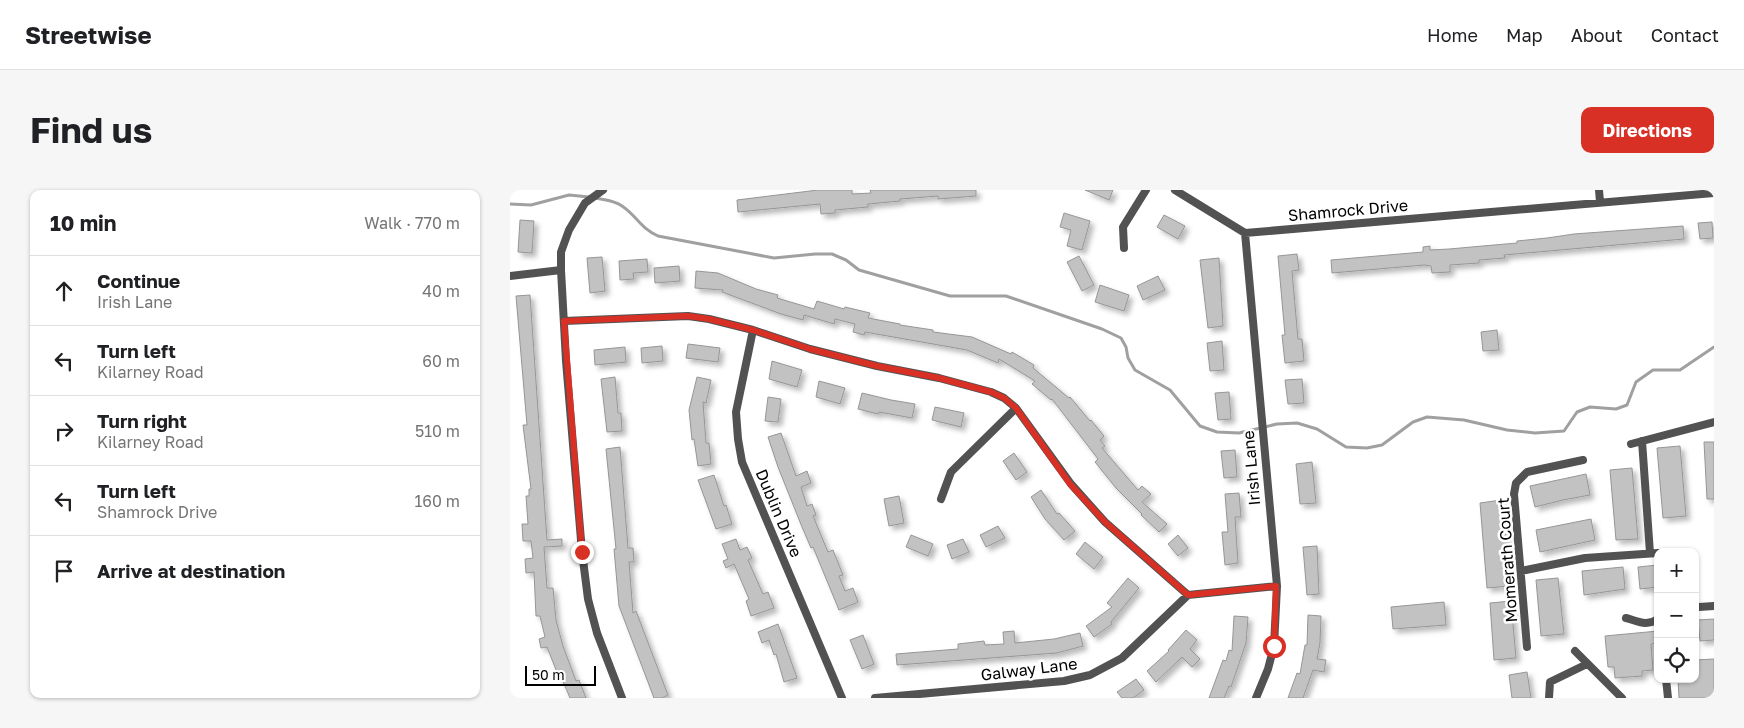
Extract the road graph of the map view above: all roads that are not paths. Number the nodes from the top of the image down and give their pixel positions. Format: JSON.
{"nodes":[{"id":1,"x":603,"y":190,"type":"edge"},
{"id":2,"x":1146,"y":190,"type":"edge"},
{"id":3,"x":1175,"y":190,"type":"edge"},
{"id":4,"x":1599,"y":190,"type":"edge"},
{"id":5,"x":1714,"y":193,"type":"edge"},
{"id":6,"x":1600,"y":202,"type":"junction"},
{"id":7,"x":1245,"y":233,"type":"junction"},
{"id":8,"x":1124,"y":248,"type":"dead end"},
{"id":9,"x":561,"y":270,"type":"junction"},
{"id":10,"x":510,"y":276,"type":"edge"},
{"id":11,"x":564,"y":321,"type":"junction"},
{"id":12,"x":753,"y":330,"type":"junction"},
{"id":13,"x":1016,"y":408,"type":"junction"},
{"id":14,"x":1714,"y":422,"type":"edge"},
{"id":15,"x":1642,"y":441,"type":"junction"},
{"id":16,"x":1631,"y":444,"type":"dead end"},
{"id":17,"x":1583,"y":460,"type":"dead end"},
{"id":18,"x":941,"y":499,"type":"dead end"},
{"id":19,"x":1654,"y":553,"type":"edge"},
{"id":20,"x":1521,"y":571,"type":"junction"},
{"id":21,"x":1276,"y":586,"type":"junction"},
{"id":22,"x":1188,"y":595,"type":"junction"},
{"id":23,"x":1714,"y":606,"type":"edge"},
{"id":24,"x":1699,"y":607,"type":"dead end"},
{"id":25,"x":1626,"y":618,"type":"dead end"},
{"id":26,"x":1654,"y":622,"type":"edge"},
{"id":27,"x":1527,"y":647,"type":"dead end"},
{"id":28,"x":1575,"y":651,"type":"dead end"},
{"id":29,"x":1587,"y":664,"type":"junction"},
{"id":30,"x":1666,"y":683,"type":"edge"},
{"id":31,"x":622,"y":698,"type":"edge"},
{"id":32,"x":842,"y":698,"type":"edge"},
{"id":33,"x":875,"y":698,"type":"edge"},
{"id":34,"x":1256,"y":698,"type":"edge"},
{"id":35,"x":1549,"y":698,"type":"edge"},
{"id":36,"x":1622,"y":698,"type":"edge"},
{"id":37,"x":1668,"y":698,"type":"edge"}],
"edges":[{"from":1,"to":9,"type":"street"},
{"from":2,"to":8,"type":"street"},
{"from":3,"to":7,"type":"street"},
{"from":4,"to":6,"type":"street"},
{"from":5,"to":6,"type":"street","name":"Shamrock Drive"},
{"from":6,"to":7,"type":"street","name":"Shamrock Drive"},
{"from":7,"to":21,"type":"street","name":"Irish Lane"},
{"from":9,"to":10,"type":"street"},
{"from":9,"to":11,"type":"street"},
{"from":11,"to":12,"type":"street"},
{"from":11,"to":31,"type":"street"},
{"from":12,"to":13,"type":"street"},
{"from":12,"to":32,"type":"street","name":"Dublin Drive"},
{"from":13,"to":18,"type":"street"},
{"from":13,"to":22,"type":"street"},
{"from":14,"to":15,"type":"street"},
{"from":15,"to":16,"type":"street"},
{"from":15,"to":19,"type":"street"},
{"from":17,"to":20,"type":"street","name":"Momerath Court"},
{"from":19,"to":20,"type":"street"},
{"from":20,"to":27,"type":"street","name":"Momerath Court"},
{"from":21,"to":22,"type":"street"},
{"from":21,"to":34,"type":"street","name":"Irish Lane"},
{"from":22,"to":33,"type":"street","name":"Galway Lane"},
{"from":23,"to":24,"type":"street"},
{"from":25,"to":26,"type":"street"},
{"from":28,"to":29,"type":"street"},
{"from":29,"to":35,"type":"street"},
{"from":29,"to":36,"type":"street"},
{"from":30,"to":37,"type":"street"}]}
